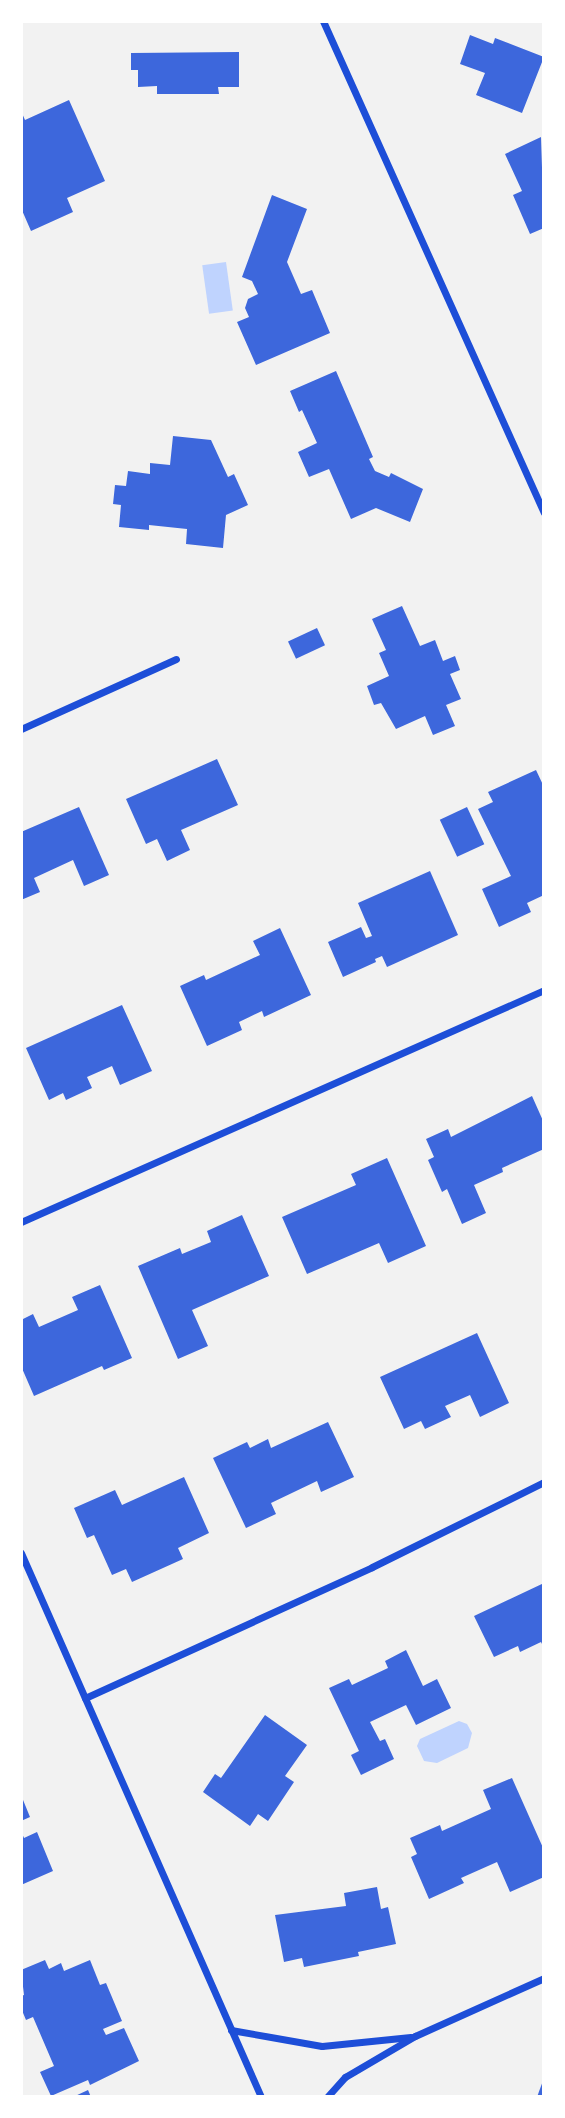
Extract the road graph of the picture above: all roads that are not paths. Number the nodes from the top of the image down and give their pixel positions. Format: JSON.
{"nodes":[{"id":1,"x":323,"y":21,"type":"edge"},
{"id":2,"x":541,"y":498,"type":"edge"},
{"id":3,"x":544,"y":513,"type":"edge"},
{"id":4,"x":176,"y":659,"type":"dead end"},
{"id":5,"x":21,"y":729,"type":"edge"},
{"id":6,"x":544,"y":990,"type":"edge"},
{"id":7,"x":21,"y":1222,"type":"edge"},
{"id":8,"x":544,"y":1482,"type":"edge"},
{"id":9,"x":21,"y":1553,"type":"edge"},
{"id":10,"x":85,"y":1698,"type":"junction"},
{"id":11,"x":544,"y":1978,"type":"edge"},
{"id":12,"x":231,"y":2030,"type":"junction"},
{"id":13,"x":415,"y":2036,"type":"junction"},
{"id":14,"x":261,"y":2097,"type":"edge"},
{"id":15,"x":327,"y":2097,"type":"edge"}],
"edges":[{"from":1,"to":2,"type":"street"},
{"from":2,"to":3,"type":"street"},
{"from":4,"to":5,"type":"street"},
{"from":6,"to":7,"type":"street"},
{"from":8,"to":10,"type":"street"},
{"from":9,"to":10,"type":"street"},
{"from":10,"to":12,"type":"street"},
{"from":11,"to":13,"type":"street"},
{"from":12,"to":13,"type":"street"},
{"from":12,"to":14,"type":"street"},
{"from":13,"to":15,"type":"street"}]}
